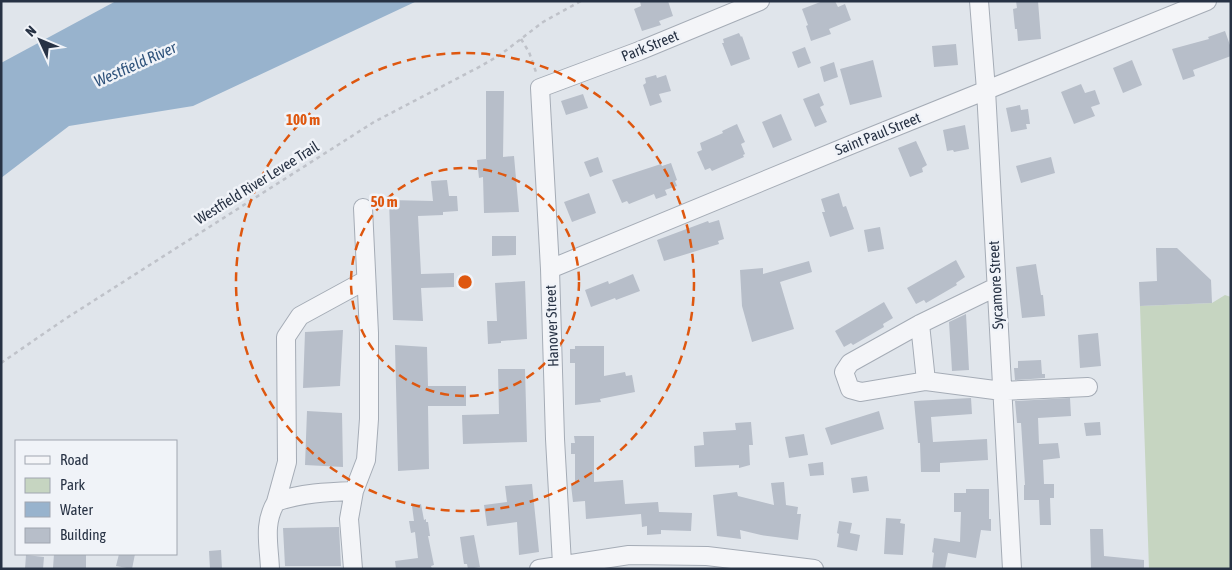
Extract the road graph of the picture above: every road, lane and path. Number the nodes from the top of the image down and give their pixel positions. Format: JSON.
{"nodes":[{"id":1,"x":581,"y":1,"type":"edge"},
{"id":2,"x":760,"y":1,"type":"edge"},
{"id":3,"x":979,"y":1,"type":"edge"},
{"id":4,"x":1207,"y":1,"type":"edge"},
{"id":5,"x":520,"y":39,"type":"junction"},
{"id":6,"x":540,"y":88,"type":"junction"},
{"id":7,"x":986,"y":90,"type":"junction"},
{"id":8,"x":363,"y":208,"type":"dead end"},
{"id":9,"x":550,"y":269,"type":"junction"},
{"id":10,"x":366,"y":280,"type":"junction"},
{"id":11,"x":996,"y":287,"type":"junction"},
{"id":12,"x":920,"y":324,"type":"junction"},
{"id":13,"x":1,"y":363,"type":"edge"},
{"id":14,"x":926,"y":381,"type":"junction"},
{"id":15,"x":1088,"y":387,"type":"dead end"},
{"id":16,"x":1002,"y":391,"type":"junction"},
{"id":17,"x":354,"y":491,"type":"junction"},
{"id":18,"x":276,"y":502,"type":"junction"},
{"id":19,"x":629,"y":562,"type":"edge"},
{"id":20,"x":562,"y":564,"type":"junction"},
{"id":21,"x":270,"y":569,"type":"edge"},
{"id":22,"x":353,"y":569,"type":"edge"},
{"id":23,"x":541,"y":569,"type":"edge"},
{"id":24,"x":814,"y":569,"type":"edge"},
{"id":25,"x":1012,"y":569,"type":"edge"}],
"edges":[{"from":1,"to":5,"type":"path","name":"Westfield River Levee Trail"},
{"from":2,"to":6,"type":"street","name":"Park Street"},
{"from":3,"to":7,"type":"street","name":"Sycamore Street"},
{"from":4,"to":7,"type":"street","name":"Saint Paul Street"},
{"from":5,"to":6,"type":"path"},
{"from":5,"to":13,"type":"path","name":"Westfield River Levee Trail"},
{"from":6,"to":9,"type":"street","name":"Hanover Street"},
{"from":7,"to":9,"type":"street","name":"Saint Paul Street"},
{"from":7,"to":11,"type":"street","name":"Sycamore Street"},
{"from":8,"to":10,"type":"street"},
{"from":9,"to":20,"type":"street","name":"Hanover Street"},
{"from":10,"to":17,"type":"street"},
{"from":10,"to":18,"type":"street"},
{"from":11,"to":12,"type":"street"},
{"from":11,"to":16,"type":"street","name":"Sycamore Street"},
{"from":12,"to":14,"type":"street"},
{"from":12,"to":14,"type":"street"},
{"from":14,"to":16,"type":"street"},
{"from":15,"to":16,"type":"street"},
{"from":16,"to":25,"type":"street","name":"Sycamore Street"},
{"from":17,"to":18,"type":"street"},
{"from":17,"to":22,"type":"street"},
{"from":18,"to":21,"type":"street"},
{"from":19,"to":20,"type":"street"},
{"from":19,"to":24,"type":"street"},
{"from":20,"to":23,"type":"street"}]}
